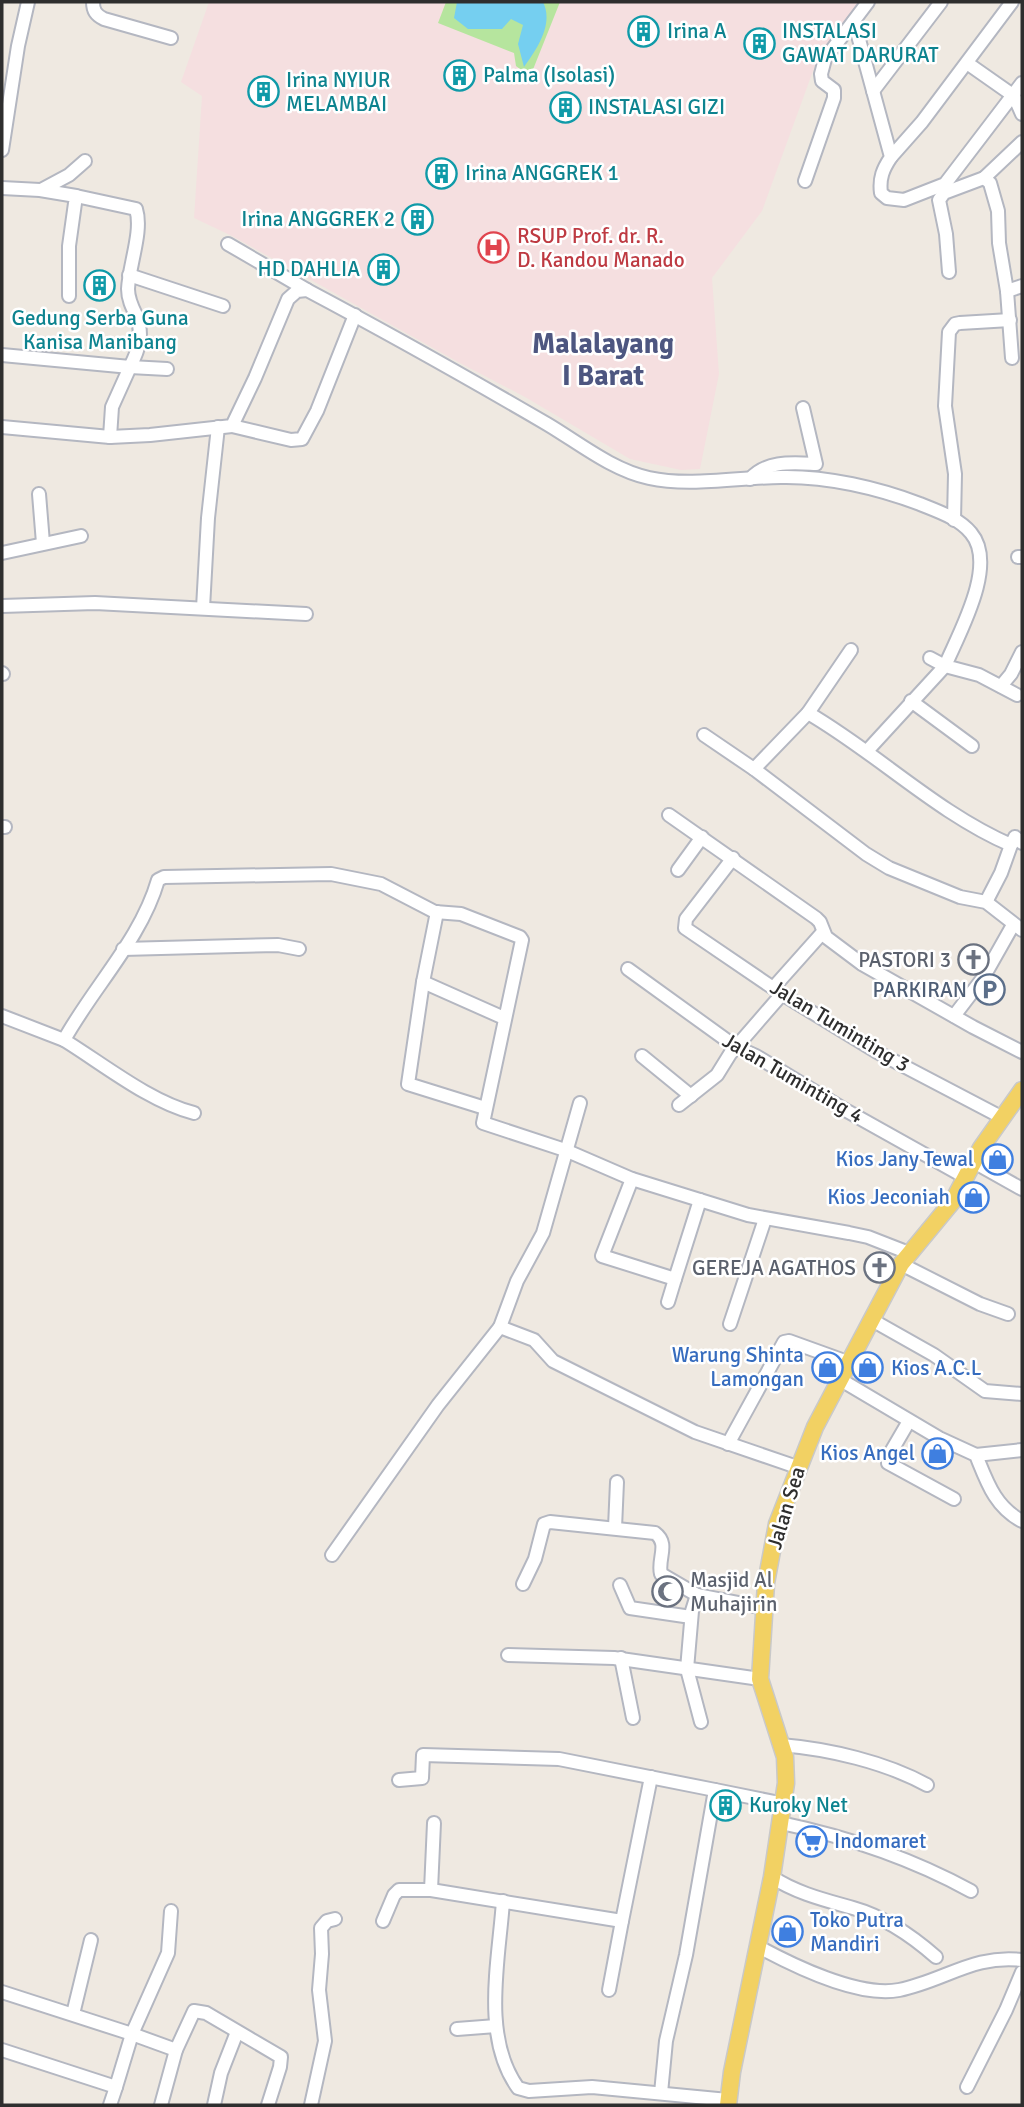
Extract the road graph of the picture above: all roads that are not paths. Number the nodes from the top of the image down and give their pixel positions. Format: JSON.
{"nodes":[{"id":1,"x":29,"y":2,"type":"edge"},
{"id":2,"x":93,"y":2,"type":"edge"},
{"id":3,"x":868,"y":2,"type":"edge"},
{"id":4,"x":941,"y":2,"type":"edge"},
{"id":5,"x":1010,"y":5,"type":"edge"},
{"id":6,"x":1022,"y":10,"type":"edge"},
{"id":7,"x":854,"y":20,"type":"junction"},
{"id":8,"x":170,"y":38,"type":"dead end"},
{"id":9,"x":967,"y":63,"type":"junction"},
{"id":10,"x":1022,"y":83,"type":"edge"},
{"id":11,"x":873,"y":91,"type":"junction"},
{"id":12,"x":1019,"y":103,"type":"edge"},
{"id":13,"x":1022,"y":142,"type":"edge"},
{"id":14,"x":2,"y":150,"type":"edge"},
{"id":15,"x":891,"y":157,"type":"junction"},
{"id":16,"x":85,"y":161,"type":"dead end"},
{"id":17,"x":984,"y":178,"type":"junction"},
{"id":18,"x":805,"y":181,"type":"dead end"},
{"id":19,"x":2,"y":188,"type":"edge"},
{"id":20,"x":40,"y":190,"type":"junction"},
{"id":21,"x":76,"y":196,"type":"junction"},
{"id":22,"x":228,"y":244,"type":"dead end"},
{"id":23,"x":949,"y":272,"type":"dead end"},
{"id":24,"x":129,"y":275,"type":"junction"},
{"id":25,"x":1022,"y":286,"type":"edge"},
{"id":26,"x":307,"y":289,"type":"junction"},
{"id":27,"x":1007,"y":291,"type":"junction"},
{"id":28,"x":69,"y":296,"type":"dead end"},
{"id":29,"x":223,"y":306,"type":"dead end"},
{"id":30,"x":355,"y":315,"type":"junction"},
{"id":31,"x":1010,"y":320,"type":"junction"},
{"id":32,"x":2,"y":355,"type":"edge"},
{"id":33,"x":1012,"y":358,"type":"dead end"},
{"id":34,"x":130,"y":367,"type":"junction"},
{"id":35,"x":167,"y":369,"type":"dead end"},
{"id":36,"x":803,"y":408,"type":"dead end"},
{"id":37,"x":232,"y":426,"type":"junction"},
{"id":38,"x":2,"y":427,"type":"edge"},
{"id":39,"x":218,"y":427,"type":"junction"},
{"id":40,"x":110,"y":437,"type":"junction"},
{"id":41,"x":750,"y":479,"type":"junction"},
{"id":42,"x":39,"y":494,"type":"dead end"},
{"id":43,"x":954,"y":520,"type":"junction"},
{"id":44,"x":81,"y":536,"type":"dead end"},
{"id":45,"x":44,"y":543,"type":"junction"},
{"id":46,"x":2,"y":553,"type":"edge"},
{"id":47,"x":2,"y":606,"type":"edge"},
{"id":48,"x":203,"y":608,"type":"junction"},
{"id":49,"x":306,"y":614,"type":"dead end"},
{"id":50,"x":851,"y":650,"type":"dead end"},
{"id":51,"x":1022,"y":652,"type":"edge"},
{"id":52,"x":930,"y":658,"type":"dead end"},
{"id":53,"x":944,"y":666,"type":"junction"},
{"id":54,"x":1001,"y":686,"type":"junction"},
{"id":55,"x":1017,"y":695,"type":"dead end"},
{"id":56,"x":911,"y":701,"type":"junction"},
{"id":57,"x":808,"y":713,"type":"junction"},
{"id":58,"x":704,"y":735,"type":"dead end"},
{"id":59,"x":972,"y":746,"type":"dead end"},
{"id":60,"x":867,"y":751,"type":"junction"},
{"id":61,"x":754,"y":769,"type":"junction"},
{"id":62,"x":669,"y":815,"type":"dead end"},
{"id":63,"x":702,"y":837,"type":"junction"},
{"id":64,"x":1018,"y":838,"type":"edge"},
{"id":65,"x":733,"y":859,"type":"junction"},
{"id":66,"x":678,"y":870,"type":"dead end"},
{"id":67,"x":986,"y":902,"type":"junction"},
{"id":68,"x":437,"y":912,"type":"junction"},
{"id":69,"x":1018,"y":928,"type":"edge"},
{"id":70,"x":823,"y":932,"type":"junction"},
{"id":71,"x":123,"y":949,"type":"junction"},
{"id":72,"x":299,"y":949,"type":"dead end"},
{"id":73,"x":628,"y":969,"type":"dead end"},
{"id":74,"x":423,"y":982,"type":"junction"},
{"id":75,"x":778,"y":991,"type":"junction"},
{"id":76,"x":2,"y":1016,"type":"edge"},
{"id":77,"x":954,"y":1016,"type":"junction"},
{"id":78,"x":504,"y":1018,"type":"junction"},
{"id":79,"x":64,"y":1040,"type":"junction"},
{"id":80,"x":736,"y":1046,"type":"junction"},
{"id":81,"x":1022,"y":1052,"type":"edge"},
{"id":82,"x":642,"y":1056,"type":"dead end"},
{"id":83,"x":691,"y":1096,"type":"junction"},
{"id":84,"x":1020,"y":1098,"type":"edge"},
{"id":85,"x":580,"y":1103,"type":"dead end"},
{"id":86,"x":678,"y":1105,"type":"dead end"},
{"id":87,"x":485,"y":1108,"type":"junction"},
{"id":88,"x":194,"y":1113,"type":"dead end"},
{"id":89,"x":1001,"y":1117,"type":"junction"},
{"id":90,"x":565,"y":1150,"type":"junction"},
{"id":91,"x":972,"y":1161,"type":"junction"},
{"id":92,"x":965,"y":1177,"type":"junction"},
{"id":93,"x":632,"y":1179,"type":"junction"},
{"id":94,"x":1022,"y":1189,"type":"edge"},
{"id":95,"x":700,"y":1200,"type":"junction"},
{"id":96,"x":765,"y":1219,"type":"junction"},
{"id":97,"x":905,"y":1258,"type":"junction"},
{"id":98,"x":675,"y":1279,"type":"junction"},
{"id":99,"x":668,"y":1302,"type":"dead end"},
{"id":100,"x":1008,"y":1314,"type":"dead end"},
{"id":101,"x":872,"y":1320,"type":"junction"},
{"id":102,"x":730,"y":1324,"type":"dead end"},
{"id":103,"x":500,"y":1327,"type":"junction"},
{"id":104,"x":850,"y":1363,"type":"junction"},
{"id":105,"x":841,"y":1380,"type":"junction"},
{"id":106,"x":1022,"y":1394,"type":"edge"},
{"id":107,"x":909,"y":1421,"type":"junction"},
{"id":108,"x":728,"y":1444,"type":"junction"},
{"id":109,"x":1022,"y":1450,"type":"edge"},
{"id":110,"x":976,"y":1455,"type":"junction"},
{"id":111,"x":797,"y":1467,"type":"junction"},
{"id":112,"x":617,"y":1482,"type":"dead end"},
{"id":113,"x":954,"y":1499,"type":"dead end"},
{"id":114,"x":1022,"y":1521,"type":"edge"},
{"id":115,"x":615,"y":1528,"type":"junction"},
{"id":116,"x":332,"y":1555,"type":"dead end"},
{"id":117,"x":523,"y":1584,"type":"dead end"},
{"id":118,"x":620,"y":1585,"type":"dead end"},
{"id":119,"x":697,"y":1595,"type":"junction"},
{"id":120,"x":764,"y":1608,"type":"junction"},
{"id":121,"x":691,"y":1617,"type":"junction"},
{"id":122,"x":508,"y":1655,"type":"dead end"},
{"id":123,"x":621,"y":1658,"type":"junction"},
{"id":124,"x":687,"y":1669,"type":"junction"},
{"id":125,"x":760,"y":1679,"type":"junction"},
{"id":126,"x":633,"y":1718,"type":"dead end"},
{"id":127,"x":701,"y":1722,"type":"dead end"},
{"id":128,"x":781,"y":1745,"type":"junction"},
{"id":129,"x":651,"y":1777,"type":"junction"},
{"id":130,"x":399,"y":1780,"type":"dead end"},
{"id":131,"x":927,"y":1784,"type":"dead end"},
{"id":132,"x":715,"y":1790,"type":"junction"},
{"id":133,"x":783,"y":1804,"type":"junction"},
{"id":134,"x":434,"y":1823,"type":"dead end"},
{"id":135,"x":781,"y":1823,"type":"junction"},
{"id":136,"x":772,"y":1878,"type":"junction"},
{"id":137,"x":431,"y":1890,"type":"junction"},
{"id":138,"x":971,"y":1891,"type":"dead end"},
{"id":139,"x":503,"y":1901,"type":"junction"},
{"id":140,"x":171,"y":1911,"type":"dead end"},
{"id":141,"x":335,"y":1919,"type":"dead end"},
{"id":142,"x":383,"y":1921,"type":"dead end"},
{"id":143,"x":622,"y":1921,"type":"junction"},
{"id":144,"x":91,"y":1940,"type":"dead end"},
{"id":145,"x":757,"y":1946,"type":"junction"},
{"id":146,"x":936,"y":1957,"type":"dead end"},
{"id":147,"x":1022,"y":1960,"type":"edge"},
{"id":148,"x":1022,"y":1972,"type":"edge"},
{"id":149,"x":609,"y":1990,"type":"dead end"},
{"id":150,"x":2,"y":1992,"type":"edge"},
{"id":151,"x":73,"y":2014,"type":"junction"},
{"id":152,"x":496,"y":2026,"type":"junction"},
{"id":153,"x":457,"y":2029,"type":"dead end"},
{"id":154,"x":237,"y":2032,"type":"junction"},
{"id":155,"x":132,"y":2034,"type":"junction"},
{"id":156,"x":2,"y":2050,"type":"edge"},
{"id":157,"x":176,"y":2050,"type":"junction"},
{"id":158,"x":116,"y":2087,"type":"junction"},
{"id":159,"x":967,"y":2087,"type":"dead end"},
{"id":160,"x":661,"y":2093,"type":"junction"},
{"id":161,"x":728,"y":2102,"type":"edge"},
{"id":162,"x":110,"y":2105,"type":"edge"},
{"id":163,"x":161,"y":2105,"type":"edge"},
{"id":164,"x":214,"y":2105,"type":"edge"},
{"id":165,"x":268,"y":2105,"type":"edge"},
{"id":166,"x":311,"y":2105,"type":"edge"}],
"edges":[{"from":1,"to":14,"type":"street"},
{"from":2,"to":8,"type":"street"},
{"from":3,"to":7,"type":"street"},
{"from":4,"to":11,"type":"street"},
{"from":5,"to":6,"type":"street"},
{"from":5,"to":9,"type":"street"},
{"from":7,"to":11,"type":"street"},
{"from":7,"to":18,"type":"street"},
{"from":9,"to":12,"type":"street"},
{"from":9,"to":15,"type":"street"},
{"from":10,"to":12,"type":"street"},
{"from":11,"to":15,"type":"street"},
{"from":12,"to":15,"type":"street"},
{"from":13,"to":17,"type":"street"},
{"from":16,"to":20,"type":"street"},
{"from":17,"to":23,"type":"street"},
{"from":17,"to":27,"type":"street"},
{"from":19,"to":20,"type":"street"},
{"from":20,"to":21,"type":"street"},
{"from":21,"to":24,"type":"street"},
{"from":21,"to":28,"type":"street"},
{"from":22,"to":26,"type":"street"},
{"from":24,"to":29,"type":"street"},
{"from":24,"to":34,"type":"street"},
{"from":25,"to":27,"type":"street"},
{"from":26,"to":30,"type":"street"},
{"from":26,"to":37,"type":"street"},
{"from":27,"to":31,"type":"street"},
{"from":30,"to":37,"type":"street"},
{"from":30,"to":41,"type":"street"},
{"from":31,"to":33,"type":"street"},
{"from":31,"to":43,"type":"street"},
{"from":32,"to":34,"type":"street"},
{"from":34,"to":35,"type":"street"},
{"from":34,"to":40,"type":"street"},
{"from":36,"to":41,"type":"street"},
{"from":37,"to":39,"type":"street"},
{"from":38,"to":40,"type":"street"},
{"from":39,"to":40,"type":"street"},
{"from":39,"to":48,"type":"street"},
{"from":41,"to":43,"type":"street"},
{"from":42,"to":45,"type":"street"},
{"from":43,"to":53,"type":"street"},
{"from":44,"to":45,"type":"street"},
{"from":45,"to":46,"type":"street"},
{"from":47,"to":48,"type":"street"},
{"from":48,"to":49,"type":"street"},
{"from":50,"to":57,"type":"street"},
{"from":51,"to":54,"type":"street"},
{"from":52,"to":53,"type":"street"},
{"from":53,"to":54,"type":"street"},
{"from":53,"to":56,"type":"street"},
{"from":54,"to":55,"type":"street"},
{"from":56,"to":59,"type":"street"},
{"from":56,"to":60,"type":"street"},
{"from":57,"to":60,"type":"street"},
{"from":57,"to":61,"type":"street"},
{"from":58,"to":61,"type":"street"},
{"from":60,"to":64,"type":"street"},
{"from":61,"to":67,"type":"street"},
{"from":62,"to":63,"type":"street"},
{"from":63,"to":65,"type":"street"},
{"from":63,"to":66,"type":"street"},
{"from":64,"to":67,"type":"street"},
{"from":65,"to":70,"type":"street"},
{"from":65,"to":75,"type":"street","name":"Jalan Tuminting 3"},
{"from":67,"to":69,"type":"street"},
{"from":68,"to":71,"type":"street"},
{"from":68,"to":74,"type":"street"},
{"from":68,"to":78,"type":"street"},
{"from":69,"to":77,"type":"street"},
{"from":70,"to":75,"type":"street"},
{"from":70,"to":77,"type":"street"},
{"from":71,"to":72,"type":"street"},
{"from":71,"to":79,"type":"street"},
{"from":73,"to":80,"type":"street","name":"Jalan Tuminting 4"},
{"from":74,"to":78,"type":"street"},
{"from":74,"to":87,"type":"street"},
{"from":75,"to":80,"type":"street"},
{"from":75,"to":89,"type":"street","name":"Jalan Tuminting 3"},
{"from":76,"to":79,"type":"street"},
{"from":77,"to":81,"type":"street"},
{"from":78,"to":87,"type":"street"},
{"from":79,"to":88,"type":"street"},
{"from":80,"to":83,"type":"street"},
{"from":80,"to":92,"type":"street","name":"Jalan Tuminting 4"},
{"from":82,"to":83,"type":"street"},
{"from":83,"to":86,"type":"street"},
{"from":84,"to":89,"type":"main road","name":"Jalan Sea"},
{"from":85,"to":90,"type":"street"},
{"from":87,"to":90,"type":"street"},
{"from":89,"to":91,"type":"main road","name":"Jalan Sea"},
{"from":90,"to":93,"type":"street"},
{"from":90,"to":103,"type":"street"},
{"from":91,"to":92,"type":"main road","name":"Jalan Sea"},
{"from":91,"to":94,"type":"street"},
{"from":92,"to":97,"type":"main road","name":"Jalan Sea"},
{"from":93,"to":95,"type":"street"},
{"from":93,"to":98,"type":"street"},
{"from":95,"to":96,"type":"street"},
{"from":95,"to":98,"type":"street"},
{"from":96,"to":97,"type":"street"},
{"from":96,"to":102,"type":"street"},
{"from":97,"to":100,"type":"street"},
{"from":97,"to":101,"type":"main road","name":"Jalan Sea"},
{"from":98,"to":99,"type":"street"},
{"from":101,"to":104,"type":"main road","name":"Jalan Sea"},
{"from":101,"to":106,"type":"street"},
{"from":103,"to":108,"type":"street"},
{"from":103,"to":116,"type":"street"},
{"from":104,"to":105,"type":"main road","name":"Jalan Sea"},
{"from":104,"to":108,"type":"street"},
{"from":105,"to":107,"type":"street"},
{"from":105,"to":111,"type":"main road","name":"Jalan Sea"},
{"from":107,"to":110,"type":"street"},
{"from":107,"to":113,"type":"street"},
{"from":108,"to":111,"type":"street"},
{"from":109,"to":110,"type":"street"},
{"from":110,"to":114,"type":"street"},
{"from":111,"to":120,"type":"main road","name":"Jalan Sea"},
{"from":112,"to":115,"type":"street"},
{"from":115,"to":117,"type":"street"},
{"from":115,"to":119,"type":"street"},
{"from":118,"to":121,"type":"street"},
{"from":119,"to":120,"type":"street"},
{"from":119,"to":121,"type":"street"},
{"from":120,"to":125,"type":"main road","name":"Jalan Sea"},
{"from":121,"to":124,"type":"street"},
{"from":122,"to":123,"type":"street"},
{"from":123,"to":124,"type":"street"},
{"from":123,"to":126,"type":"street"},
{"from":124,"to":125,"type":"street"},
{"from":124,"to":127,"type":"street"},
{"from":125,"to":128,"type":"main road","name":"Jalan Sea"},
{"from":128,"to":131,"type":"street"},
{"from":128,"to":133,"type":"main road","name":"Jalan Sea"},
{"from":129,"to":130,"type":"street"},
{"from":129,"to":132,"type":"street"},
{"from":129,"to":143,"type":"street"},
{"from":132,"to":133,"type":"street"},
{"from":132,"to":160,"type":"street"},
{"from":133,"to":135,"type":"main road","name":"Jalan Sea"},
{"from":134,"to":137,"type":"street"},
{"from":135,"to":136,"type":"main road","name":"Jalan Sea"},
{"from":135,"to":138,"type":"street"},
{"from":136,"to":145,"type":"main road","name":"Jalan Sea"},
{"from":136,"to":146,"type":"street"},
{"from":137,"to":139,"type":"street"},
{"from":137,"to":142,"type":"street"},
{"from":139,"to":143,"type":"street"},
{"from":139,"to":152,"type":"street"},
{"from":140,"to":155,"type":"street"},
{"from":141,"to":166,"type":"street"},
{"from":143,"to":149,"type":"street"},
{"from":144,"to":151,"type":"street"},
{"from":145,"to":147,"type":"street"},
{"from":145,"to":161,"type":"main road","name":"Jalan Sea"},
{"from":148,"to":159,"type":"street"},
{"from":150,"to":151,"type":"street"},
{"from":151,"to":155,"type":"street"},
{"from":152,"to":153,"type":"street"},
{"from":152,"to":160,"type":"street"},
{"from":154,"to":157,"type":"street"},
{"from":154,"to":164,"type":"street"},
{"from":154,"to":165,"type":"street"},
{"from":155,"to":157,"type":"street"},
{"from":155,"to":158,"type":"street"},
{"from":156,"to":158,"type":"street"},
{"from":157,"to":163,"type":"street"},
{"from":158,"to":162,"type":"street"},
{"from":160,"to":161,"type":"street"}]}
